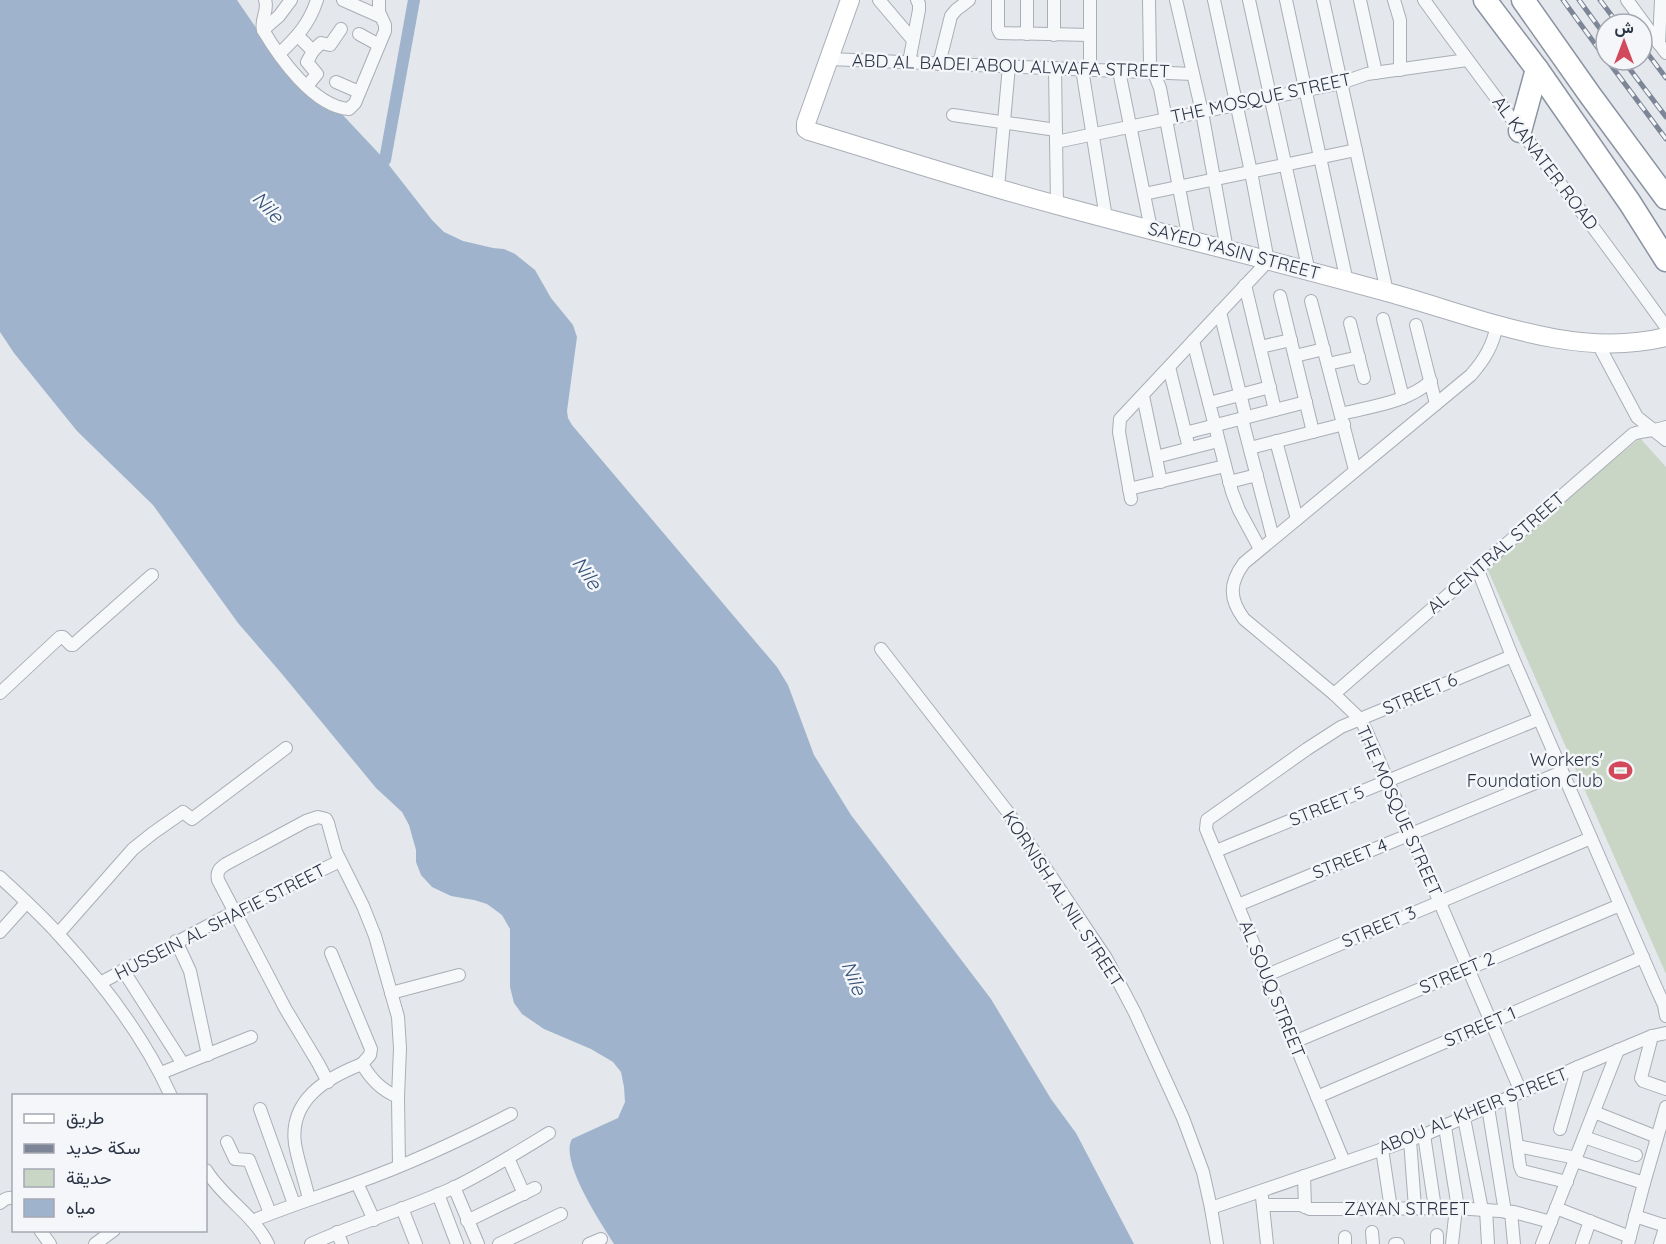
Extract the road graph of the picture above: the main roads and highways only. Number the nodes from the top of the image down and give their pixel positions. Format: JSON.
{"nodes":[{"id":1,"x":1485,"y":0,"type":"edge"},
{"id":2,"x":1523,"y":0,"type":"edge"},
{"id":3,"x":1537,"y":69,"type":"junction"},
{"id":4,"x":1520,"y":130,"type":"road end"},
{"id":5,"x":1666,"y":198,"type":"edge"},
{"id":6,"x":1666,"y":260,"type":"edge"}],
"edges":[{"from":1,"to":3,"type":"highway"},
{"from":2,"to":5,"type":"highway"},
{"from":3,"to":4,"type":"highway"},
{"from":3,"to":6,"type":"highway"}]}
